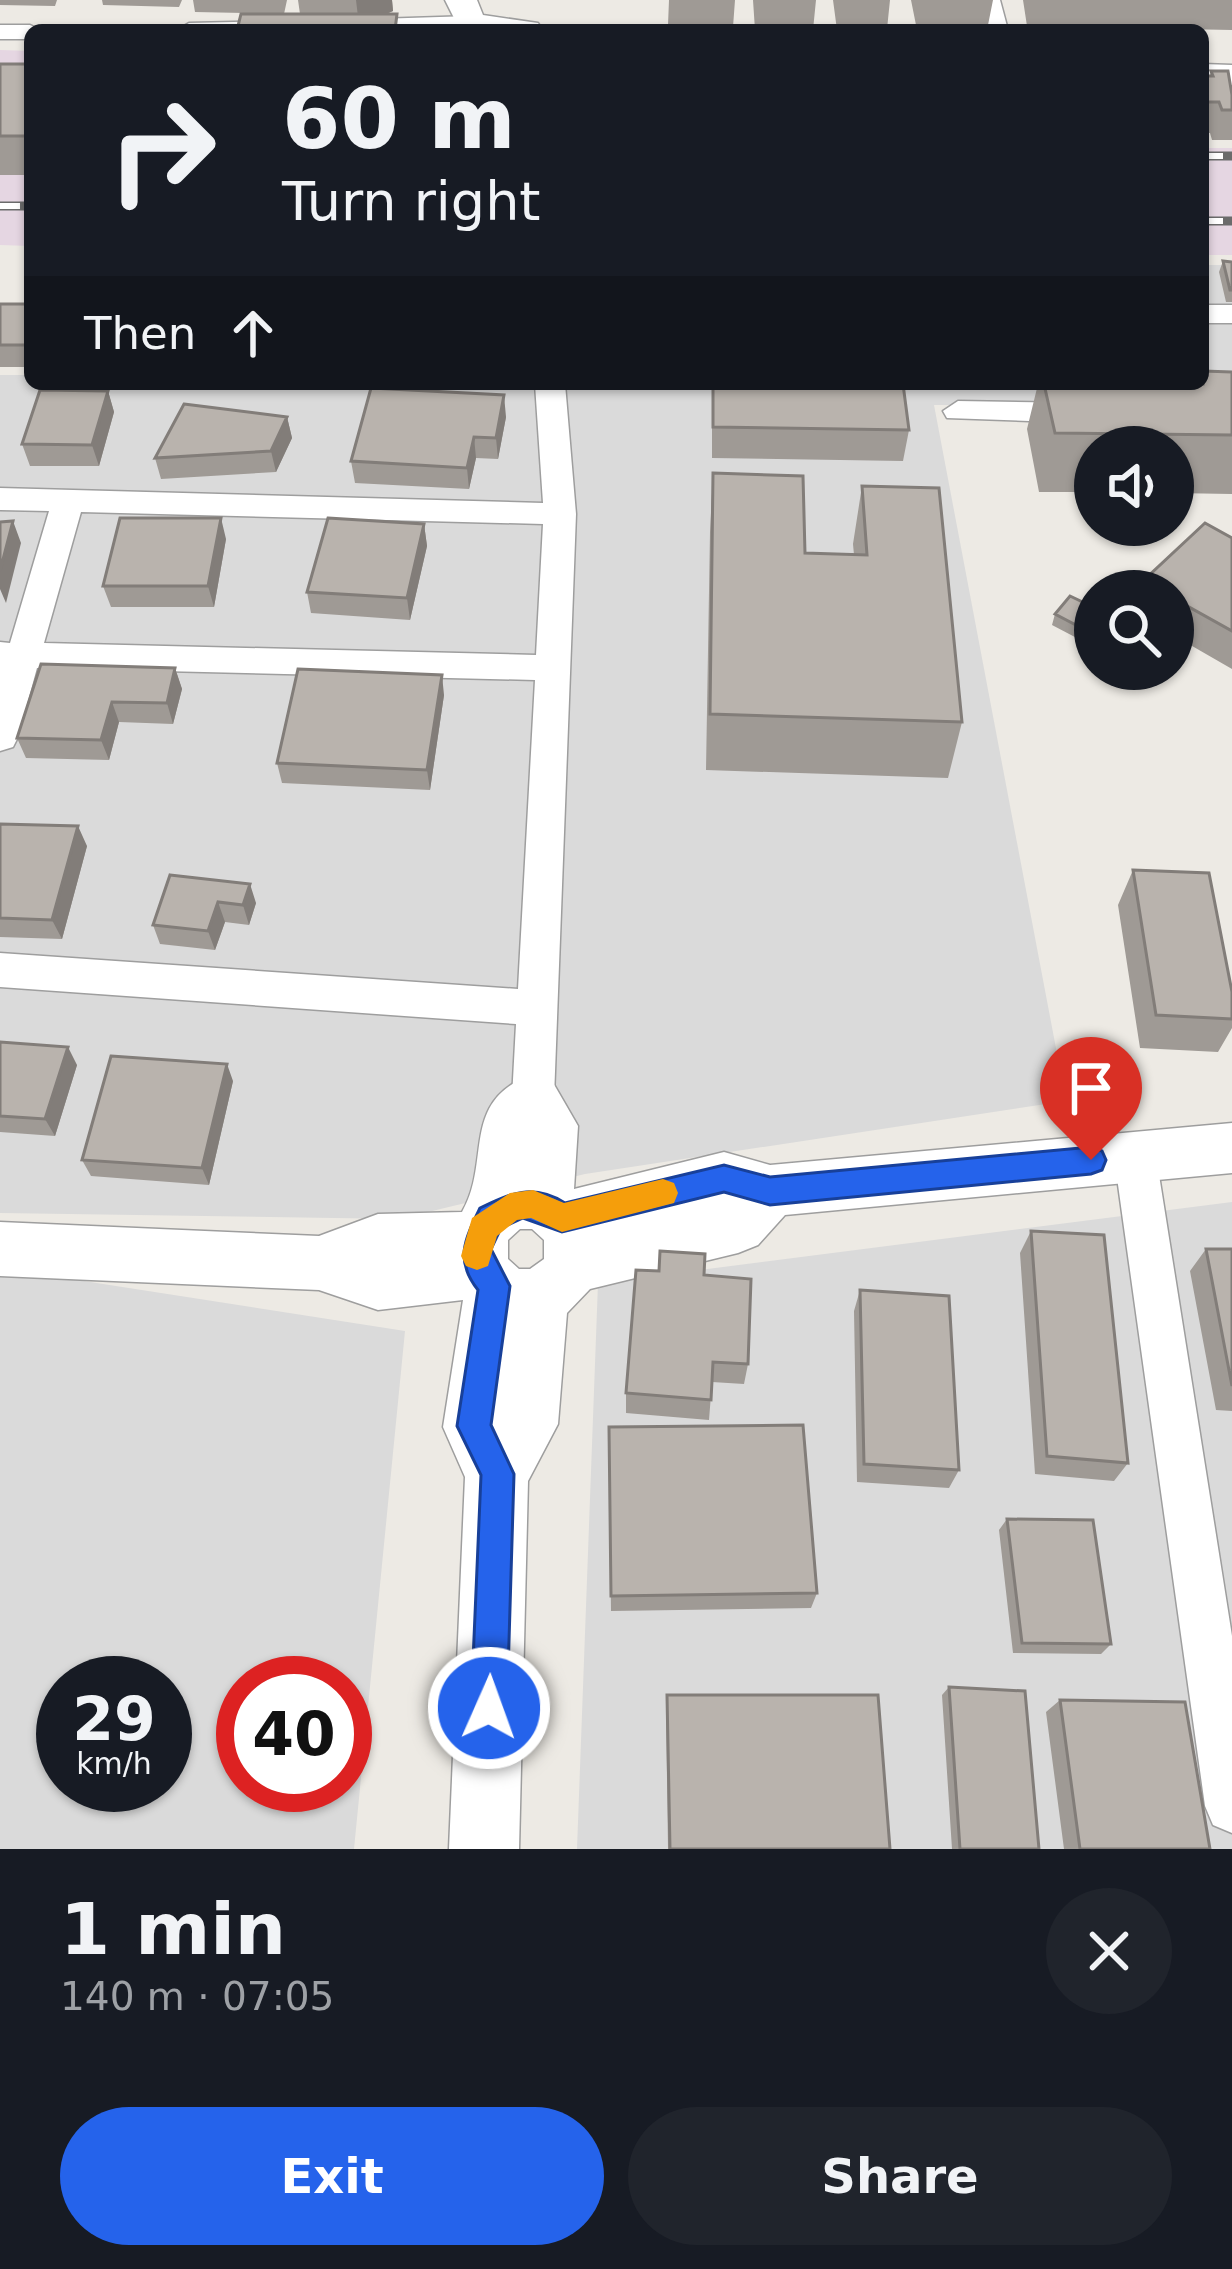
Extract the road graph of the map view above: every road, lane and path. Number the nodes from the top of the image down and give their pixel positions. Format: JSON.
{"nodes":[{"id":1,"x":466,"y":12,"type":"edge"},
{"id":2,"x":281,"y":24,"type":"edge"},
{"id":3,"x":507,"y":24,"type":"edge"},
{"id":4,"x":550,"y":390,"type":"edge"},
{"id":5,"x":958,"y":411,"type":"dead end"},
{"id":6,"x":1118,"y":413,"type":"edge"},
{"id":7,"x":0,"y":499,"type":"edge"},
{"id":8,"x":68,"y":500,"type":"junction"},
{"id":9,"x":560,"y":514,"type":"junction"},
{"id":10,"x":12,"y":656,"type":"edge"},
{"id":11,"x":553,"y":668,"type":"junction"},
{"id":12,"x":0,"y":737,"type":"edge"},
{"id":13,"x":0,"y":970,"type":"edge"},
{"id":14,"x":538,"y":1008,"type":"junction"},
{"id":15,"x":533,"y":1098,"type":"joint"},
{"id":16,"x":1232,"y":1148,"type":"edge"},
{"id":17,"x":1136,"y":1156,"type":"junction"},
{"id":18,"x":0,"y":1249,"type":"edge"},
{"id":19,"x":521,"y":1249,"type":"junction"},
{"id":20,"x":1232,"y":1806,"type":"edge"},
{"id":21,"x":484,"y":1849,"type":"edge"}],
"edges":[{"from":1,"to":2,"type":"street"},
{"from":1,"to":3,"type":"street"},
{"from":4,"to":9,"type":"street"},
{"from":5,"to":6,"type":"street"},
{"from":7,"to":8,"type":"street"},
{"from":8,"to":9,"type":"street"},
{"from":8,"to":10,"type":"street"},
{"from":9,"to":11,"type":"street"},
{"from":10,"to":11,"type":"street"},
{"from":10,"to":12,"type":"street"},
{"from":11,"to":14,"type":"street"},
{"from":13,"to":14,"type":"street"},
{"from":14,"to":15,"type":"street"},
{"from":15,"to":19,"type":"street"},
{"from":16,"to":17,"type":"street"},
{"from":17,"to":19,"type":"street"},
{"from":17,"to":20,"type":"street"},
{"from":18,"to":19,"type":"street"},
{"from":19,"to":21,"type":"street"}]}
